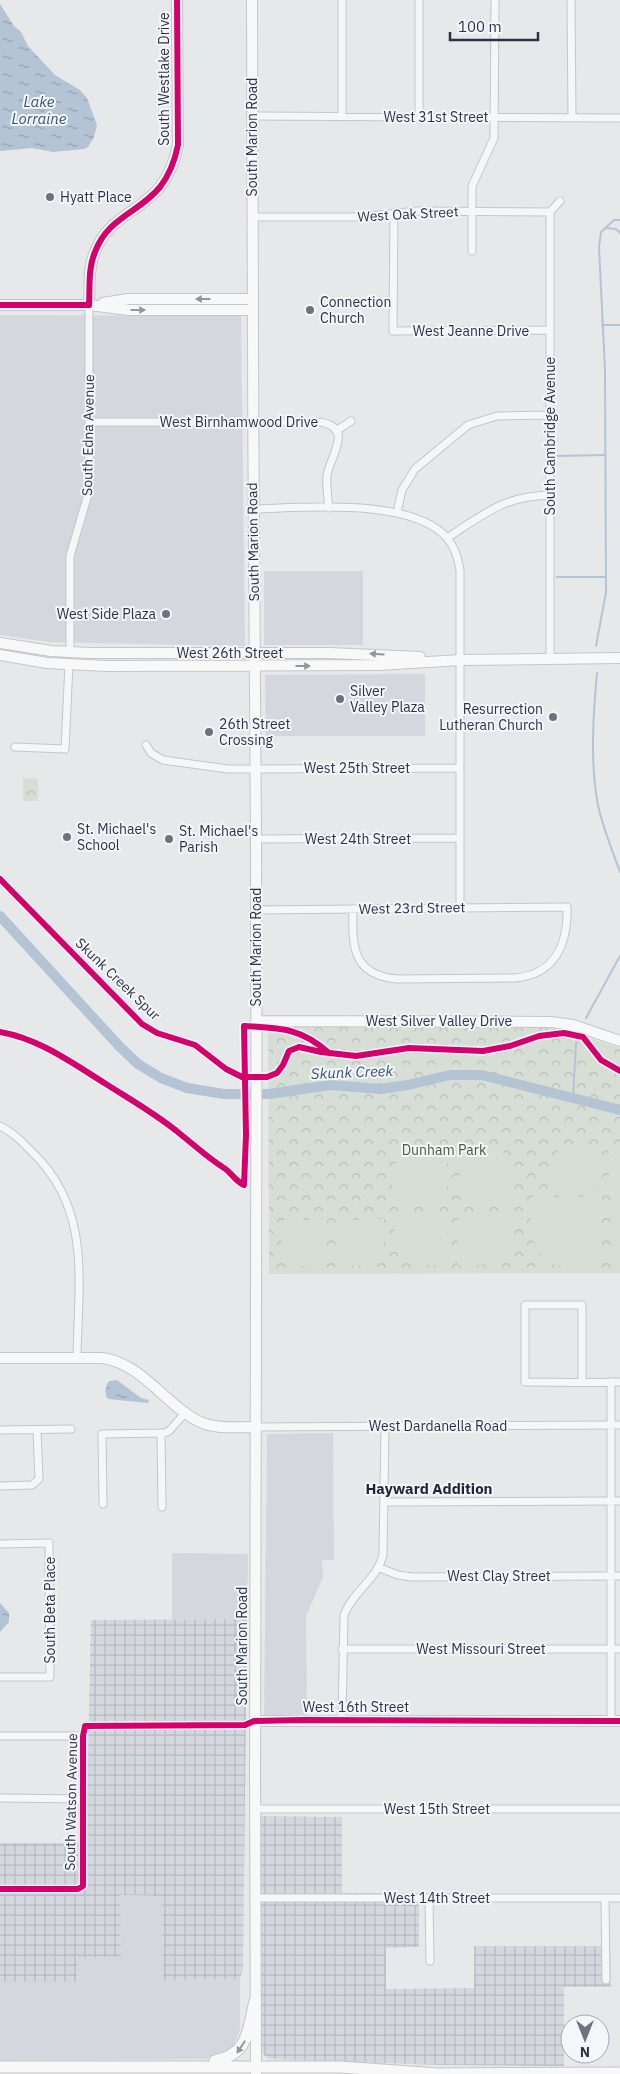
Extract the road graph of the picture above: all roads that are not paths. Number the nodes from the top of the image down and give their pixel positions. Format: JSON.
{"nodes":[{"id":1,"x":177,"y":0,"type":"edge"},
{"id":2,"x":252,"y":0,"type":"edge"},
{"id":3,"x":342,"y":0,"type":"edge"},
{"id":4,"x":419,"y":0,"type":"edge"},
{"id":5,"x":495,"y":0,"type":"edge"},
{"id":6,"x":571,"y":0,"type":"edge"},
{"id":7,"x":251,"y":116,"type":"junction"},
{"id":8,"x":342,"y":117,"type":"junction"},
{"id":9,"x":419,"y":117,"type":"junction"},
{"id":10,"x":572,"y":117,"type":"junction"},
{"id":11,"x":495,"y":118,"type":"junction"},
{"id":12,"x":620,"y":118,"type":"edge"},
{"id":13,"x":560,"y":201,"type":"dead end"},
{"id":14,"x":472,"y":212,"type":"junction"},
{"id":15,"x":550,"y":212,"type":"junction"},
{"id":16,"x":394,"y":213,"type":"junction"},
{"id":17,"x":252,"y":217,"type":"junction"},
{"id":18,"x":472,"y":251,"type":"dead end"},
{"id":19,"x":0,"y":305,"type":"edge"},
{"id":20,"x":89,"y":305,"type":"junction"},
{"id":21,"x":252,"y":305,"type":"junction"},
{"id":22,"x":550,"y":330,"type":"junction"},
{"id":23,"x":550,"y":415,"type":"junction"},
{"id":24,"x":351,"y":421,"type":"dead end"},
{"id":25,"x":89,"y":422,"type":"junction"},
{"id":26,"x":252,"y":422,"type":"junction"},
{"id":27,"x":336,"y":431,"type":"junction"},
{"id":28,"x":550,"y":495,"type":"junction"},
{"id":29,"x":328,"y":508,"type":"junction"},
{"id":30,"x":252,"y":509,"type":"junction"},
{"id":31,"x":396,"y":513,"type":"junction"},
{"id":32,"x":447,"y":538,"type":"junction"},
{"id":33,"x":0,"y":643,"type":"edge"},
{"id":34,"x":70,"y":652,"type":"junction"},
{"id":35,"x":166,"y":653,"type":"junction"},
{"id":36,"x":0,"y":654,"type":"edge"},
{"id":37,"x":254,"y":654,"type":"junction"},
{"id":38,"x":620,"y":658,"type":"edge"},
{"id":39,"x":550,"y":659,"type":"junction"},
{"id":40,"x":461,"y":660,"type":"junction"},
{"id":41,"x":69,"y":664,"type":"junction"},
{"id":42,"x":254,"y":666,"type":"junction"},
{"id":43,"x":146,"y":745,"type":"dead end"},
{"id":44,"x":16,"y":748,"type":"dead end"},
{"id":45,"x":460,"y":768,"type":"junction"},
{"id":46,"x":255,"y":769,"type":"junction"},
{"id":47,"x":460,"y":838,"type":"junction"},
{"id":48,"x":256,"y":839,"type":"junction"},
{"id":49,"x":460,"y":908,"type":"junction"},
{"id":50,"x":353,"y":909,"type":"junction"},
{"id":51,"x":256,"y":910,"type":"junction"},
{"id":52,"x":256,"y":1021,"type":"junction"},
{"id":53,"x":620,"y":1040,"type":"edge"},
{"id":54,"x":0,"y":1126,"type":"edge"},
{"id":55,"x":0,"y":1358,"type":"edge"},
{"id":56,"x":78,"y":1358,"type":"junction"},
{"id":57,"x":582,"y":1382,"type":"junction"},
{"id":58,"x":611,"y":1382,"type":"junction"},
{"id":59,"x":620,"y":1382,"type":"edge"},
{"id":60,"x":186,"y":1412,"type":"junction"},
{"id":61,"x":611,"y":1425,"type":"junction"},
{"id":62,"x":620,"y":1425,"type":"edge"},
{"id":63,"x":385,"y":1426,"type":"junction"},
{"id":64,"x":255,"y":1427,"type":"junction"},
{"id":65,"x":71,"y":1429,"type":"dead end"},
{"id":66,"x":0,"y":1430,"type":"edge"},
{"id":67,"x":37,"y":1430,"type":"junction"},
{"id":68,"x":161,"y":1433,"type":"junction"},
{"id":69,"x":0,"y":1486,"type":"edge"},
{"id":70,"x":611,"y":1501,"type":"junction"},
{"id":71,"x":620,"y":1501,"type":"edge"},
{"id":72,"x":385,"y":1502,"type":"junction"},
{"id":73,"x":103,"y":1504,"type":"dead end"},
{"id":74,"x":162,"y":1507,"type":"dead end"},
{"id":75,"x":0,"y":1544,"type":"edge"},
{"id":76,"x":380,"y":1568,"type":"junction"},
{"id":77,"x":611,"y":1576,"type":"junction"},
{"id":78,"x":620,"y":1576,"type":"edge"},
{"id":79,"x":342,"y":1649,"type":"junction"},
{"id":80,"x":612,"y":1649,"type":"junction"},
{"id":81,"x":620,"y":1649,"type":"edge"},
{"id":82,"x":0,"y":1677,"type":"edge"},
{"id":83,"x":342,"y":1720,"type":"junction"},
{"id":84,"x":254,"y":1721,"type":"junction"},
{"id":85,"x":616,"y":1721,"type":"edge"},
{"id":86,"x":92,"y":1726,"type":"joint"},
{"id":87,"x":0,"y":1736,"type":"edge"},
{"id":88,"x":83,"y":1736,"type":"junction"},
{"id":89,"x":0,"y":1798,"type":"edge"},
{"id":90,"x":83,"y":1798,"type":"junction"},
{"id":91,"x":254,"y":1809,"type":"junction"},
{"id":92,"x":620,"y":1809,"type":"edge"},
{"id":93,"x":0,"y":1889,"type":"edge"},
{"id":94,"x":254,"y":1898,"type":"junction"},
{"id":95,"x":429,"y":1898,"type":"junction"},
{"id":96,"x":605,"y":1898,"type":"junction"},
{"id":97,"x":620,"y":1898,"type":"edge"},
{"id":98,"x":430,"y":1961,"type":"dead end"},
{"id":99,"x":606,"y":1980,"type":"dead end"},
{"id":100,"x":255,"y":2001,"type":"junction"},
{"id":101,"x":196,"y":2065,"type":"junction"},
{"id":102,"x":0,"y":2066,"type":"edge"},
{"id":103,"x":256,"y":2070,"type":"edge"},
{"id":104,"x":437,"y":2074,"type":"edge"},
{"id":105,"x":620,"y":2074,"type":"edge"}],
"edges":[{"from":1,"to":20,"type":"main road","name":"South Westlake Drive"},
{"from":2,"to":7,"type":"main road","name":"South Marion Road"},
{"from":3,"to":8,"type":"street"},
{"from":4,"to":9,"type":"street"},
{"from":5,"to":11,"type":"street"},
{"from":6,"to":10,"type":"street"},
{"from":7,"to":8,"type":"street","name":"West 31st Street"},
{"from":7,"to":17,"type":"main road","name":"South Marion Road"},
{"from":8,"to":9,"type":"street","name":"West 31st Street"},
{"from":9,"to":11,"type":"street","name":"West 31st Street"},
{"from":10,"to":11,"type":"street","name":"West 31st Street"},
{"from":10,"to":12,"type":"street","name":"West 31st Street"},
{"from":11,"to":14,"type":"street"},
{"from":13,"to":15,"type":"street"},
{"from":14,"to":15,"type":"street","name":"West Oak Street"},
{"from":14,"to":16,"type":"street","name":"West Oak Street"},
{"from":14,"to":18,"type":"street"},
{"from":15,"to":22,"type":"street","name":"South Cambridge Avenue"},
{"from":16,"to":17,"type":"street","name":"West Oak Street"},
{"from":16,"to":22,"type":"street","name":"West Jeanne Drive"},
{"from":17,"to":21,"type":"main road","name":"South Marion Road"},
{"from":19,"to":20,"type":"main road"},
{"from":20,"to":21,"type":"main road"},
{"from":20,"to":25,"type":"street","name":"South Edna Avenue"},
{"from":21,"to":26,"type":"main road","name":"South Marion Road"},
{"from":22,"to":23,"type":"street","name":"South Cambridge Avenue"},
{"from":23,"to":28,"type":"street","name":"South Cambridge Avenue"},
{"from":23,"to":31,"type":"street"},
{"from":24,"to":27,"type":"street"},
{"from":25,"to":26,"type":"street","name":"West Birnhamwood Drive"},
{"from":25,"to":34,"type":"street","name":"South Edna Avenue"},
{"from":26,"to":27,"type":"street","name":"West Birnhamwood Drive"},
{"from":26,"to":30,"type":"main road","name":"South Marion Road"},
{"from":27,"to":29,"type":"street","name":"West Birnhamwood Drive"},
{"from":28,"to":32,"type":"street"},
{"from":28,"to":39,"type":"street","name":"South Cambridge Avenue"},
{"from":29,"to":30,"type":"street"},
{"from":29,"to":31,"type":"street"},
{"from":30,"to":37,"type":"main road","name":"South Marion Road"},
{"from":31,"to":32,"type":"street"},
{"from":32,"to":40,"type":"street"},
{"from":33,"to":34,"type":"main road","name":"West 26th Street"},
{"from":34,"to":35,"type":"main road","name":"West 26th Street"},
{"from":34,"to":36,"type":"main road"},
{"from":35,"to":37,"type":"main road","name":"West 26th Street"},
{"from":35,"to":41,"type":"main road"},
{"from":36,"to":41,"type":"main road","name":"West 26th Street"},
{"from":40,"to":37,"type":"main road","name":"West 26th Street","one_way":true},
{"from":37,"to":42,"type":"main road","name":"South Marion Road"},
{"from":38,"to":39,"type":"main road","name":"West 26th Street"},
{"from":39,"to":40,"type":"main road","name":"West 26th Street"},
{"from":42,"to":40,"type":"main road","name":"West 26th Street","one_way":true},
{"from":40,"to":45,"type":"street"},
{"from":41,"to":42,"type":"main road","name":"West 26th Street"},
{"from":41,"to":44,"type":"street"},
{"from":42,"to":46,"type":"main road","name":"South Marion Road"},
{"from":43,"to":46,"type":"street","name":"West 25th Street"},
{"from":45,"to":46,"type":"street","name":"West 25th Street"},
{"from":45,"to":47,"type":"street"},
{"from":46,"to":48,"type":"main road","name":"South Marion Road"},
{"from":47,"to":48,"type":"street","name":"West 24th Street"},
{"from":47,"to":49,"type":"street"},
{"from":48,"to":51,"type":"main road","name":"South Marion Road"},
{"from":49,"to":50,"type":"street","name":"West 23rd Street"},
{"from":49,"to":50,"type":"street","name":"West 23rd Street"},
{"from":50,"to":51,"type":"street","name":"West 23rd Street"},
{"from":51,"to":52,"type":"main road","name":"South Marion Road"},
{"from":52,"to":53,"type":"main road","name":"West Silver Valley Drive"},
{"from":52,"to":64,"type":"main road","name":"South Marion Road"},
{"from":54,"to":56,"type":"street"},
{"from":55,"to":56,"type":"main road"},
{"from":56,"to":60,"type":"main road"},
{"from":57,"to":57,"type":"street"},
{"from":57,"to":58,"type":"street"},
{"from":58,"to":59,"type":"street"},
{"from":58,"to":61,"type":"street"},
{"from":60,"to":64,"type":"main road"},
{"from":60,"to":68,"type":"street"},
{"from":61,"to":62,"type":"street","name":"West Dardanella Road"},
{"from":61,"to":63,"type":"street","name":"West Dardanella Road"},
{"from":61,"to":70,"type":"street"},
{"from":63,"to":64,"type":"street","name":"West Dardanella Road"},
{"from":63,"to":72,"type":"street"},
{"from":64,"to":84,"type":"main road","name":"South Marion Road"},
{"from":65,"to":67,"type":"street"},
{"from":66,"to":67,"type":"street"},
{"from":67,"to":69,"type":"street"},
{"from":68,"to":73,"type":"street"},
{"from":68,"to":74,"type":"street"},
{"from":70,"to":71,"type":"street"},
{"from":70,"to":72,"type":"street"},
{"from":70,"to":77,"type":"street"},
{"from":72,"to":76,"type":"street"},
{"from":75,"to":82,"type":"street","name":"South Beta Place"},
{"from":76,"to":77,"type":"street","name":"West Clay Street"},
{"from":76,"to":79,"type":"street"},
{"from":77,"to":78,"type":"street","name":"West Clay Street"},
{"from":77,"to":80,"type":"street"},
{"from":79,"to":80,"type":"street","name":"West Missouri Street"},
{"from":79,"to":83,"type":"street"},
{"from":80,"to":81,"type":"street","name":"West Missouri Street"},
{"from":80,"to":85,"type":"street"},
{"from":83,"to":84,"type":"main road","name":"West 16th Street"},
{"from":83,"to":85,"type":"main road","name":"West 16th Street"},
{"from":84,"to":86,"type":"street","name":"West 16th Street"},
{"from":84,"to":91,"type":"main road","name":"South Marion Road"},
{"from":86,"to":88,"type":"street","name":"South Watson Avenue"},
{"from":87,"to":88,"type":"street"},
{"from":88,"to":90,"type":"street","name":"South Watson Avenue"},
{"from":89,"to":90,"type":"street"},
{"from":90,"to":93,"type":"street","name":"South Watson Avenue"},
{"from":91,"to":92,"type":"street","name":"West 15th Street"},
{"from":91,"to":94,"type":"main road","name":"South Marion Road"},
{"from":94,"to":95,"type":"street","name":"West 14th Street"},
{"from":94,"to":100,"type":"main road","name":"South Marion Road"},
{"from":95,"to":96,"type":"street","name":"West 14th Street"},
{"from":95,"to":98,"type":"street"},
{"from":96,"to":97,"type":"street","name":"West 14th Street"},
{"from":96,"to":99,"type":"street"},
{"from":100,"to":101,"type":"main road","one_way":true},
{"from":100,"to":103,"type":"main road","name":"South Marion Road"},
{"from":101,"to":102,"type":"main road"},
{"from":101,"to":103,"type":"main road"},
{"from":103,"to":104,"type":"main road"},
{"from":104,"to":105,"type":"main road"}]}
